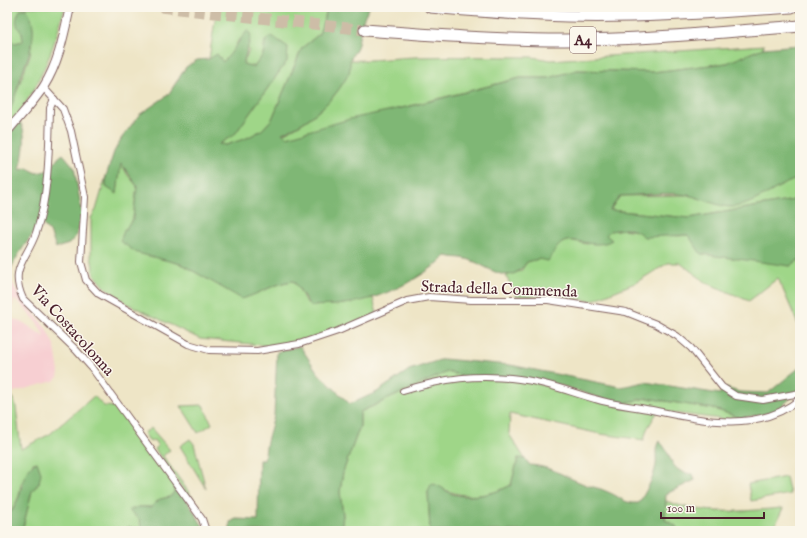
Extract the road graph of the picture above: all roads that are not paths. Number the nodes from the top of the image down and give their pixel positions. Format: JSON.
{"nodes":[{"id":1,"x":70,"y":7,"type":"edge"},
{"id":2,"x":430,"y":7,"type":"edge"},
{"id":3,"x":792,"y":7,"type":"edge"},
{"id":4,"x":800,"y":26,"type":"edge"},
{"id":5,"x":365,"y":30,"type":"tunnel mouth"},
{"id":6,"x":43,"y":87,"type":"junction"},
{"id":7,"x":54,"y":99,"type":"junction"},
{"id":8,"x":7,"y":132,"type":"edge"},
{"id":9,"x":403,"y":391,"type":"dead end"},
{"id":10,"x":800,"y":393,"type":"edge"},
{"id":11,"x":800,"y":399,"type":"edge"},
{"id":12,"x":206,"y":531,"type":"edge"}],
"edges":[{"from":1,"to":6,"type":"main road"},
{"from":2,"to":3,"type":"highway","number":"A4"},
{"from":4,"to":5,"type":"highway","number":"A4"},
{"from":6,"to":7,"type":"street","name":"Strada della Commenda"},
{"from":6,"to":8,"type":"main road"},
{"from":7,"to":10,"type":"street","name":"Strada della Commenda"},
{"from":7,"to":12,"type":"street","name":"Via Costacolonna"},
{"from":9,"to":11,"type":"street"}]}
